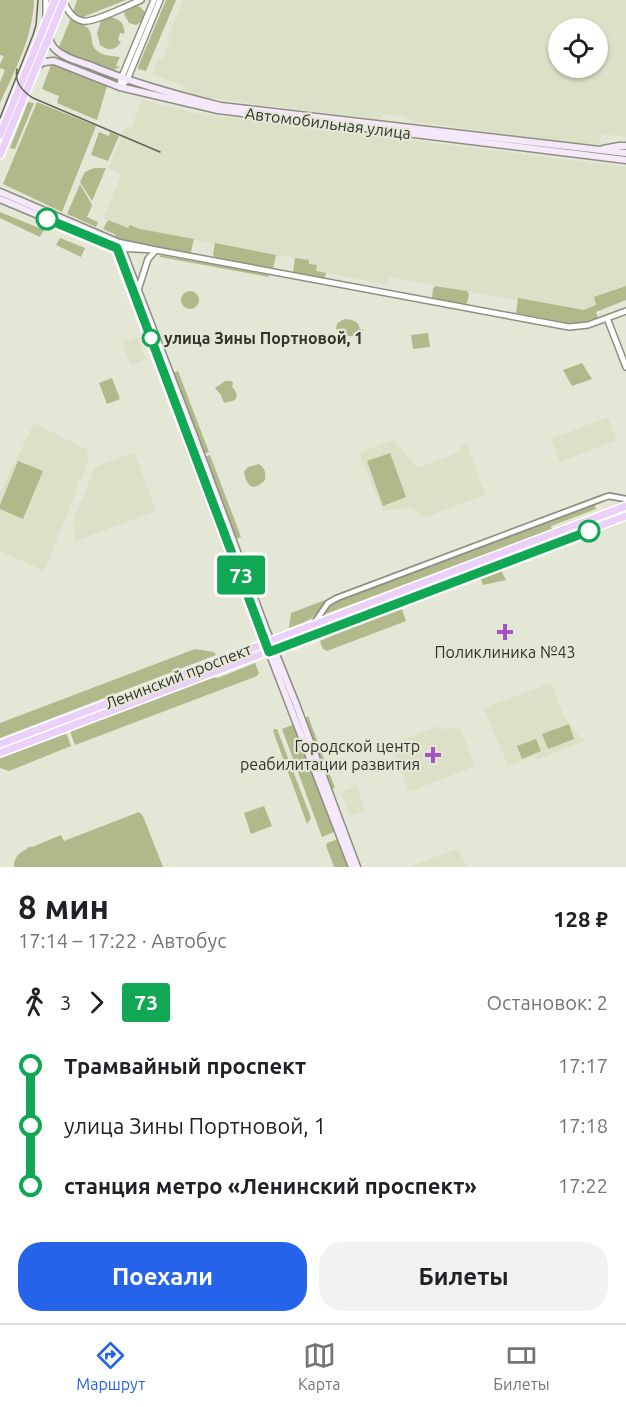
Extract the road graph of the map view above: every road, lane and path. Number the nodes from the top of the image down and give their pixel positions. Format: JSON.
{"nodes":[{"id":1,"x":46,"y":0,"type":"edge"},
{"id":2,"x":55,"y":0,"type":"edge"},
{"id":3,"x":64,"y":0,"type":"edge"},
{"id":4,"x":141,"y":0,"type":"edge"},
{"id":5,"x":154,"y":0,"type":"edge"},
{"id":6,"x":160,"y":0,"type":"edge"},
{"id":7,"x":134,"y":3,"type":"junction"},
{"id":8,"x":148,"y":13,"type":"junction"},
{"id":9,"x":46,"y":23,"type":"junction"},
{"id":10,"x":49,"y":38,"type":"junction"},
{"id":11,"x":37,"y":66,"type":"junction"},
{"id":12,"x":124,"y":80,"type":"junction"},
{"id":13,"x":120,"y":87,"type":"junction"},
{"id":14,"x":0,"y":135,"type":"edge"},
{"id":15,"x":626,"y":146,"type":"edge"},
{"id":16,"x":597,"y":150,"type":"junction"},
{"id":17,"x":626,"y":153,"type":"edge"},
{"id":18,"x":0,"y":156,"type":"edge"},
{"id":19,"x":626,"y":159,"type":"edge"},
{"id":20,"x":0,"y":192,"type":"edge"},
{"id":21,"x":0,"y":199,"type":"edge"},
{"id":22,"x":119,"y":246,"type":"junction"},
{"id":23,"x":156,"y":250,"type":"junction"},
{"id":24,"x":138,"y":290,"type":"junction"},
{"id":25,"x":626,"y":311,"type":"edge"},
{"id":26,"x":607,"y":318,"type":"junction"},
{"id":27,"x":626,"y":367,"type":"edge"},
{"id":28,"x":626,"y":499,"type":"edge"},
{"id":29,"x":626,"y":506,"type":"edge"},
{"id":30,"x":626,"y":516,"type":"edge"},
{"id":31,"x":313,"y":625,"type":"junction"},
{"id":32,"x":269,"y":642,"type":"junction"},
{"id":33,"x":272,"y":651,"type":"junction"},
{"id":34,"x":0,"y":744,"type":"edge"},
{"id":35,"x":0,"y":753,"type":"edge"},
{"id":36,"x":352,"y":867,"type":"edge"},
{"id":37,"x":357,"y":867,"type":"edge"}],
"edges":[{"from":1,"to":9,"type":"street"},
{"from":2,"to":9,"type":"main road"},
{"from":3,"to":7,"type":"street"},
{"from":3,"to":10,"type":"main road"},
{"from":4,"to":7,"type":"street"},
{"from":5,"to":8,"type":"street"},
{"from":6,"to":12,"type":"street"},
{"from":7,"to":8,"type":"street"},
{"from":8,"to":12,"type":"street"},
{"from":9,"to":14,"type":"main road"},
{"from":10,"to":11,"type":"main road"},
{"from":10,"to":12,"type":"main road","name":"Автомобильная улица"},
{"from":11,"to":13,"type":"main road","name":"Автомобильная улица"},
{"from":11,"to":18,"type":"main road"},
{"from":12,"to":13,"type":"street"},
{"from":12,"to":16,"type":"main road","name":"Автомобильная улица"},
{"from":13,"to":19,"type":"main road","name":"Автомобильная улица"},
{"from":15,"to":16,"type":"main road"},
{"from":16,"to":17,"type":"main road","name":"Автомобильная улица"},
{"from":20,"to":22,"type":"main road"},
{"from":21,"to":22,"type":"main road"},
{"from":22,"to":23,"type":"street"},
{"from":22,"to":24,"type":"main road"},
{"from":22,"to":32,"type":"main road"},
{"from":23,"to":24,"type":"street"},
{"from":23,"to":26,"type":"street"},
{"from":24,"to":32,"type":"main road"},
{"from":25,"to":26,"type":"street"},
{"from":26,"to":27,"type":"street"},
{"from":28,"to":31,"type":"street"},
{"from":29,"to":31,"type":"main road","name":"Ленинский проспект"},
{"from":30,"to":33,"type":"main road","name":"Ленинский проспект"},
{"from":31,"to":32,"type":"main road","name":"Ленинский проспект"},
{"from":32,"to":33,"type":"main road"},
{"from":32,"to":34,"type":"main road","name":"Ленинский проспект"},
{"from":33,"to":35,"type":"main road","name":"Ленинский проспект"},
{"from":33,"to":36,"type":"main road"},
{"from":33,"to":37,"type":"main road"}]}
